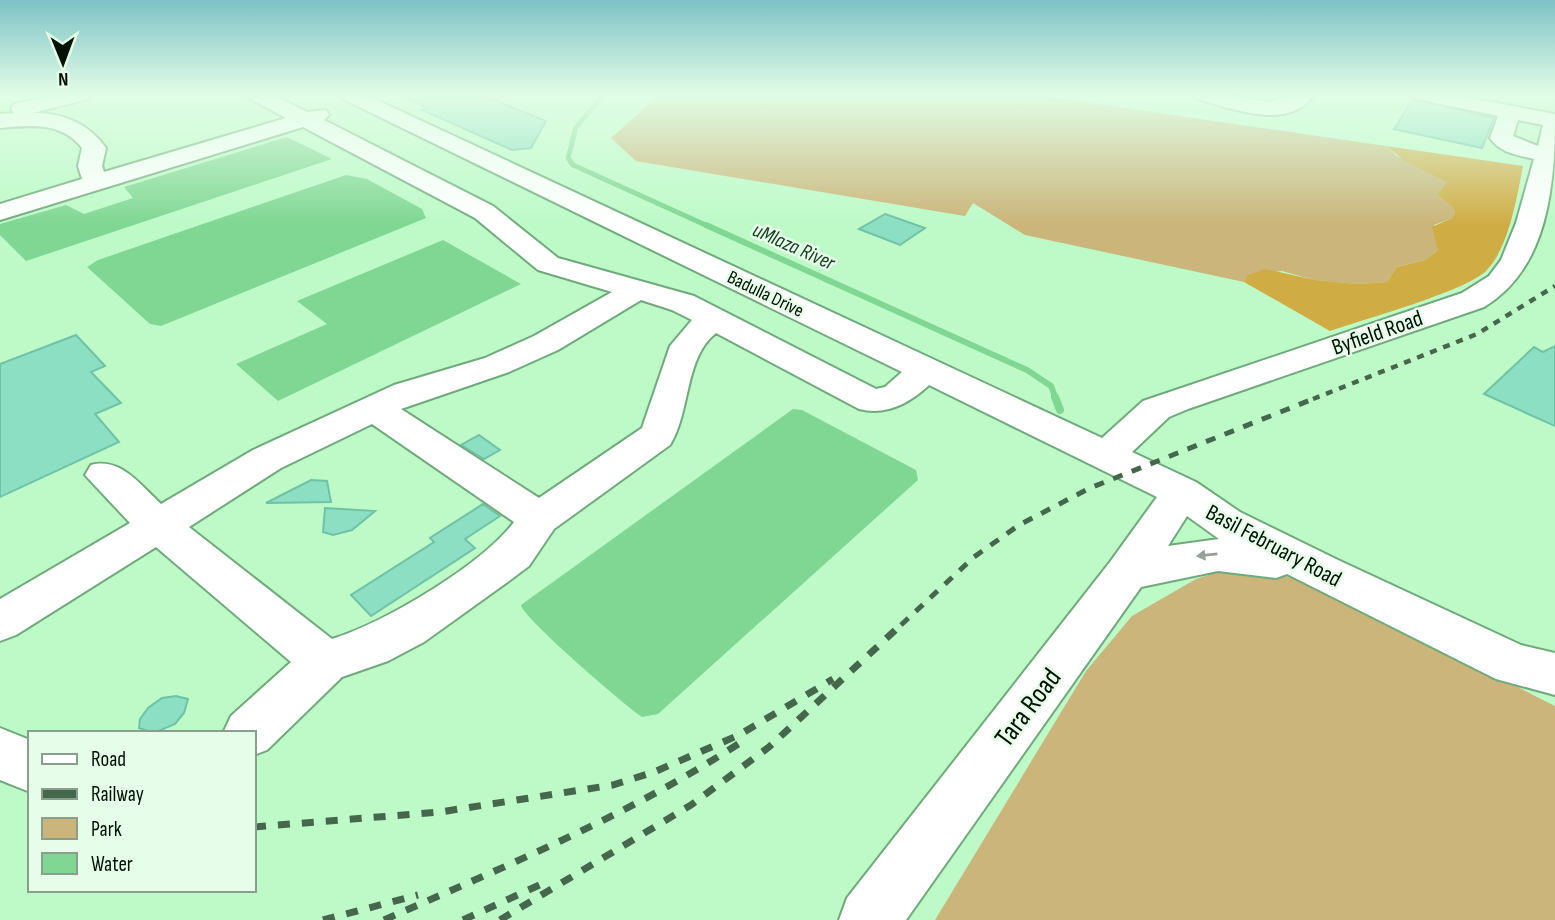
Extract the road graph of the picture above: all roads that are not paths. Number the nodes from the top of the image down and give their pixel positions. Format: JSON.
{"nodes":[{"id":1,"x":85,"y":138,"type":"edge"},
{"id":2,"x":246,"y":138,"type":"edge"},
{"id":3,"x":339,"y":138,"type":"edge"},
{"id":4,"x":440,"y":138,"type":"edge"},
{"id":5,"x":1501,"y":138,"type":"edge"},
{"id":6,"x":1537,"y":138,"type":"edge"},
{"id":7,"x":1551,"y":138,"type":"edge"},
{"id":8,"x":96,"y":184,"type":"junction"},
{"id":9,"x":0,"y":212,"type":"edge"},
{"id":10,"x":635,"y":290,"type":"junction"},
{"id":11,"x":715,"y":319,"type":"junction"},
{"id":12,"x":926,"y":370,"type":"junction"},
{"id":13,"x":374,"y":408,"type":"junction"},
{"id":14,"x":1105,"y":456,"type":"junction"},
{"id":15,"x":105,"y":475,"type":"dead end"},
{"id":16,"x":1182,"y":492,"type":"junction"},
{"id":17,"x":539,"y":518,"type":"junction"},
{"id":18,"x":158,"y":525,"type":"junction"},
{"id":19,"x":1322,"y":572,"type":"junction"},
{"id":20,"x":1126,"y":574,"type":"junction"},
{"id":21,"x":0,"y":622,"type":"edge"},
{"id":22,"x":325,"y":662,"type":"junction"},
{"id":23,"x":1555,"y":666,"type":"edge"},
{"id":24,"x":1555,"y":674,"type":"edge"},
{"id":25,"x":251,"y":731,"type":"edge"},
{"id":26,"x":0,"y":753,"type":"edge"},
{"id":27,"x":28,"y":766,"type":"edge"},
{"id":28,"x":869,"y":920,"type":"edge"}],
"edges":[{"from":1,"to":8,"type":"street"},
{"from":2,"to":8,"type":"street"},
{"from":3,"to":10,"type":"street"},
{"from":4,"to":12,"type":"street","name":"Badulla Drive"},
{"from":5,"to":6,"type":"street"},
{"from":7,"to":14,"type":"street","name":"Byfield Road"},
{"from":8,"to":9,"type":"street"},
{"from":10,"to":11,"type":"street"},
{"from":10,"to":13,"type":"street"},
{"from":11,"to":12,"type":"street"},
{"from":11,"to":17,"type":"street"},
{"from":12,"to":14,"type":"street","name":"Badulla Drive"},
{"from":13,"to":17,"type":"street"},
{"from":13,"to":18,"type":"street"},
{"from":14,"to":16,"type":"street","name":"Badulla Drive"},
{"from":15,"to":18,"type":"street"},
{"from":16,"to":19,"type":"street","name":"Basil February Road"},
{"from":16,"to":20,"type":"street","name":"Tara Road"},
{"from":16,"to":23,"type":"street","name":"Basil February Road"},
{"from":17,"to":22,"type":"street"},
{"from":18,"to":21,"type":"street"},
{"from":18,"to":22,"type":"street"},
{"from":19,"to":20,"type":"street","one_way":true},
{"from":19,"to":24,"type":"street","name":"Basil February Road"},
{"from":20,"to":28,"type":"street","name":"Tara Road"},
{"from":22,"to":25,"type":"street"},
{"from":26,"to":27,"type":"street"}]}
